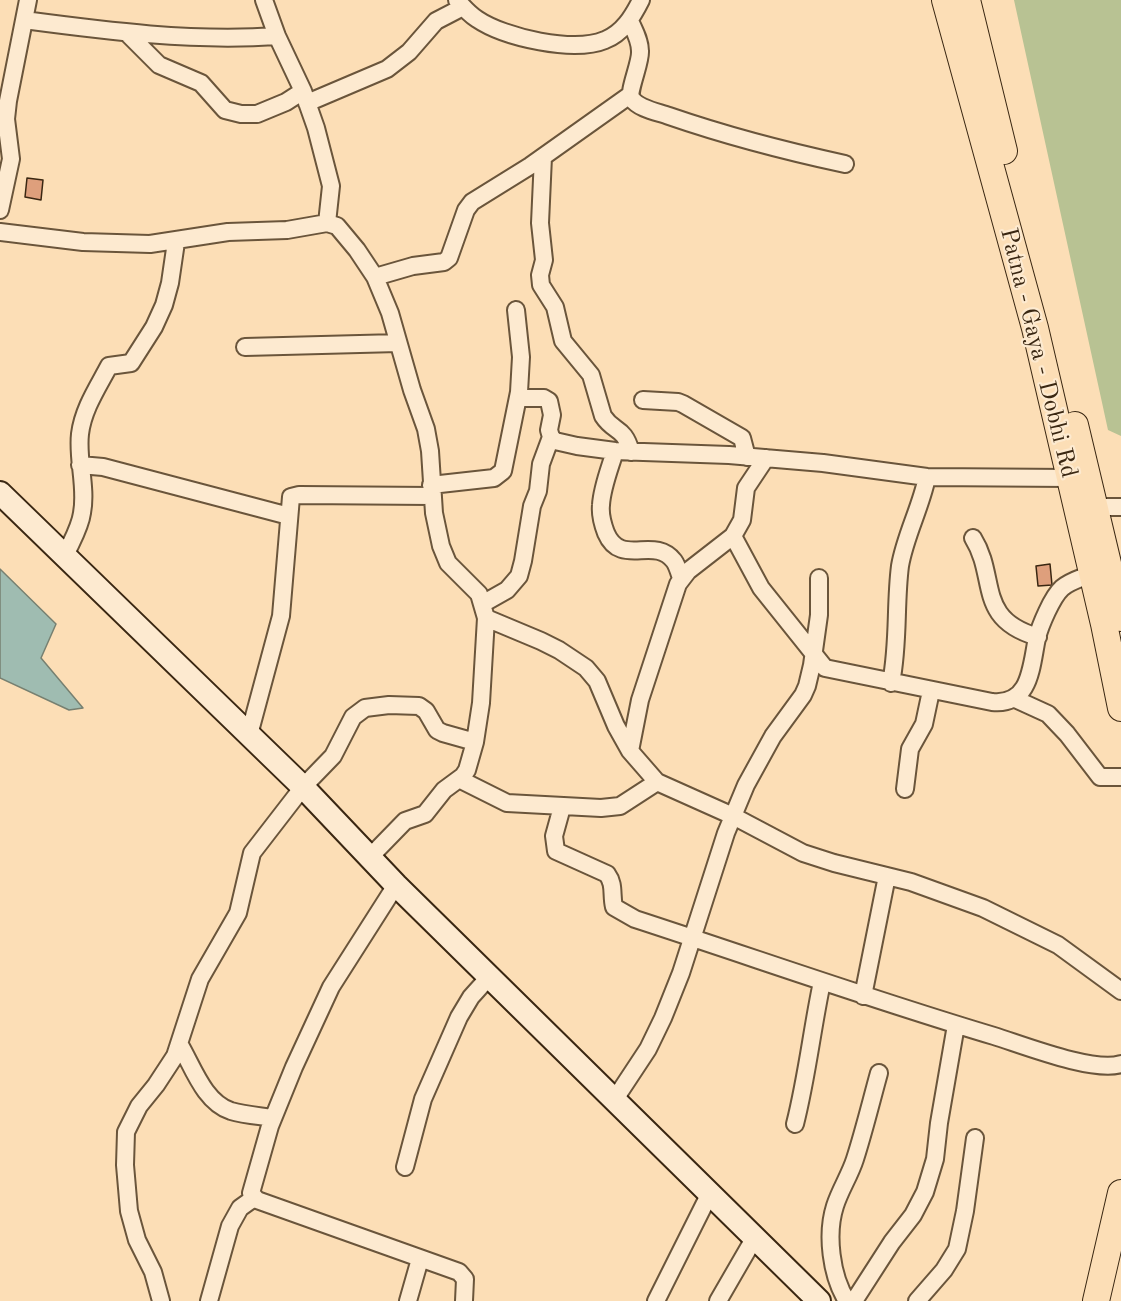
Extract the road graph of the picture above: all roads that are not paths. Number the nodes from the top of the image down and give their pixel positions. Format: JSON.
{"nodes":[{"id":1,"x":28,"y":0,"type":"edge"},
{"id":2,"x":264,"y":0,"type":"edge"},
{"id":3,"x":641,"y":0,"type":"edge"},
{"id":4,"x":945,"y":0,"type":"edge"},
{"id":5,"x":967,"y":0,"type":"edge"},
{"id":6,"x":460,"y":3,"type":"edge"},
{"id":7,"x":24,"y":20,"type":"junction"},
{"id":8,"x":630,"y":21,"type":"junction"},
{"id":9,"x":126,"y":32,"type":"junction"},
{"id":10,"x":277,"y":36,"type":"junction"},
{"id":11,"x":630,"y":95,"type":"junction"},
{"id":12,"x":305,"y":97,"type":"junction"},
{"id":13,"x":543,"y":157,"type":"junction"},
{"id":14,"x":845,"y":164,"type":"dead end"},
{"id":15,"x":0,"y":210,"type":"edge"},
{"id":16,"x":327,"y":223,"type":"junction"},
{"id":17,"x":0,"y":232,"type":"edge"},
{"id":18,"x":176,"y":242,"type":"junction"},
{"id":19,"x":375,"y":278,"type":"junction"},
{"id":20,"x":516,"y":310,"type":"dead end"},
{"id":21,"x":398,"y":343,"type":"junction"},
{"id":22,"x":245,"y":347,"type":"dead end"},
{"id":23,"x":518,"y":398,"type":"junction"},
{"id":24,"x":643,"y":400,"type":"dead end"},
{"id":25,"x":551,"y":437,"type":"junction"},
{"id":26,"x":623,"y":451,"type":"junction"},
{"id":27,"x":747,"y":457,"type":"junction"},
{"id":28,"x":766,"y":458,"type":"junction"},
{"id":29,"x":80,"y":465,"type":"junction"},
{"id":30,"x":927,"y":477,"type":"junction"},
{"id":31,"x":1070,"y":478,"type":"junction"},
{"id":32,"x":431,"y":490,"type":"junction"},
{"id":33,"x":0,"y":492,"type":"edge"},
{"id":34,"x":1086,"y":507,"type":"junction"},
{"id":35,"x":1121,"y":507,"type":"edge"},
{"id":36,"x":289,"y":516,"type":"junction"},
{"id":37,"x":733,"y":536,"type":"junction"},
{"id":38,"x":974,"y":538,"type":"dead end"},
{"id":39,"x":65,"y":556,"type":"junction"},
{"id":40,"x":1091,"y":574,"type":"junction"},
{"id":41,"x":681,"y":578,"type":"junction"},
{"id":42,"x":819,"y":578,"type":"dead end"},
{"id":43,"x":485,"y":611,"type":"junction"},
{"id":44,"x":1121,"y":618,"type":"edge"},
{"id":45,"x":1038,"y":637,"type":"junction"},
{"id":46,"x":814,"y":652,"type":"junction"},
{"id":47,"x":891,"y":683,"type":"junction"},
{"id":48,"x":931,"y":691,"type":"junction"},
{"id":49,"x":1013,"y":698,"type":"junction"},
{"id":50,"x":1121,"y":708,"type":"edge"},
{"id":51,"x":249,"y":735,"type":"junction"},
{"id":52,"x":475,"y":742,"type":"junction"},
{"id":53,"x":630,"y":751,"type":"junction"},
{"id":54,"x":1121,"y":777,"type":"edge"},
{"id":55,"x":459,"y":779,"type":"junction"},
{"id":56,"x":657,"y":782,"type":"junction"},
{"id":57,"x":303,"y":787,"type":"junction"},
{"id":58,"x":905,"y":789,"type":"dead end"},
{"id":59,"x":562,"y":807,"type":"junction"},
{"id":60,"x":734,"y":816,"type":"junction"},
{"id":61,"x":369,"y":858,"type":"junction"},
{"id":62,"x":886,"y":876,"type":"junction"},
{"id":63,"x":396,"y":885,"type":"junction"},
{"id":64,"x":692,"y":937,"type":"junction"},
{"id":65,"x":489,"y":977,"type":"junction"},
{"id":66,"x":822,"y":982,"type":"junction"},
{"id":67,"x":1121,"y":991,"type":"edge"},
{"id":68,"x":863,"y":996,"type":"junction"},
{"id":69,"x":956,"y":1025,"type":"junction"},
{"id":70,"x":180,"y":1045,"type":"junction"},
{"id":71,"x":1121,"y":1064,"type":"edge"},
{"id":72,"x":879,"y":1073,"type":"dead end"},
{"id":73,"x":615,"y":1099,"type":"junction"},
{"id":74,"x":273,"y":1119,"type":"junction"},
{"id":75,"x":795,"y":1124,"type":"dead end"},
{"id":76,"x":975,"y":1138,"type":"dead end"},
{"id":77,"x":405,"y":1167,"type":"dead end"},
{"id":78,"x":1121,"y":1192,"type":"edge"},
{"id":79,"x":710,"y":1193,"type":"junction"},
{"id":80,"x":254,"y":1198,"type":"junction"},
{"id":81,"x":755,"y":1237,"type":"junction"},
{"id":82,"x":1121,"y":1251,"type":"edge"},
{"id":83,"x":420,"y":1259,"type":"junction"},
{"id":84,"x":161,"y":1301,"type":"edge"},
{"id":85,"x":209,"y":1301,"type":"edge"},
{"id":86,"x":408,"y":1301,"type":"edge"},
{"id":87,"x":464,"y":1301,"type":"edge"},
{"id":88,"x":656,"y":1301,"type":"edge"},
{"id":89,"x":718,"y":1301,"type":"edge"},
{"id":90,"x":819,"y":1301,"type":"edge"},
{"id":91,"x":847,"y":1301,"type":"edge"},
{"id":92,"x":854,"y":1301,"type":"edge"},
{"id":93,"x":917,"y":1301,"type":"edge"},
{"id":94,"x":1096,"y":1301,"type":"edge"},
{"id":95,"x":1108,"y":1301,"type":"edge"}],
"edges":[{"from":1,"to":7,"type":"street"},
{"from":2,"to":10,"type":"street"},
{"from":3,"to":8,"type":"street"},
{"from":4,"to":31,"type":"main road","name":"Patna - Gaya - Dobhi Rd"},
{"from":5,"to":34,"type":"main road","name":"Patna - Gaya - Dobhi Rd"},
{"from":6,"to":8,"type":"street"},
{"from":6,"to":12,"type":"street"},
{"from":7,"to":9,"type":"street"},
{"from":7,"to":15,"type":"street"},
{"from":8,"to":11,"type":"street"},
{"from":9,"to":10,"type":"street"},
{"from":9,"to":12,"type":"street"},
{"from":10,"to":12,"type":"street"},
{"from":11,"to":13,"type":"street"},
{"from":11,"to":14,"type":"street"},
{"from":12,"to":16,"type":"street"},
{"from":13,"to":19,"type":"street"},
{"from":13,"to":26,"type":"street"},
{"from":16,"to":18,"type":"street"},
{"from":16,"to":19,"type":"street"},
{"from":17,"to":18,"type":"street"},
{"from":18,"to":29,"type":"street"},
{"from":19,"to":21,"type":"street"},
{"from":20,"to":23,"type":"street"},
{"from":21,"to":22,"type":"street"},
{"from":21,"to":32,"type":"street"},
{"from":23,"to":25,"type":"street"},
{"from":23,"to":32,"type":"street"},
{"from":24,"to":27,"type":"street"},
{"from":25,"to":26,"type":"street"},
{"from":25,"to":43,"type":"street"},
{"from":26,"to":27,"type":"street"},
{"from":26,"to":41,"type":"street"},
{"from":27,"to":28,"type":"street"},
{"from":28,"to":30,"type":"street"},
{"from":28,"to":37,"type":"street"},
{"from":29,"to":36,"type":"street"},
{"from":29,"to":39,"type":"street"},
{"from":30,"to":31,"type":"street"},
{"from":30,"to":47,"type":"street"},
{"from":31,"to":34,"type":"main road","name":"Patna - Gaya - Dobhi Rd"},
{"from":32,"to":36,"type":"street"},
{"from":32,"to":43,"type":"street"},
{"from":33,"to":39,"type":"street"},
{"from":34,"to":35,"type":"street"},
{"from":34,"to":40,"type":"main road","name":"Patna - Gaya - Dobhi Rd"},
{"from":34,"to":44,"type":"main road","name":"Patna - Gaya - Dobhi Rd"},
{"from":36,"to":51,"type":"street"},
{"from":37,"to":41,"type":"street"},
{"from":37,"to":46,"type":"street"},
{"from":38,"to":45,"type":"street"},
{"from":39,"to":51,"type":"street"},
{"from":40,"to":45,"type":"street"},
{"from":40,"to":50,"type":"main road","name":"Patna - Gaya - Dobhi Rd"},
{"from":41,"to":53,"type":"street"},
{"from":42,"to":46,"type":"street"},
{"from":43,"to":52,"type":"street"},
{"from":43,"to":53,"type":"street"},
{"from":45,"to":49,"type":"street"},
{"from":46,"to":47,"type":"street"},
{"from":46,"to":60,"type":"street"},
{"from":47,"to":48,"type":"street"},
{"from":48,"to":49,"type":"street"},
{"from":48,"to":58,"type":"street"},
{"from":49,"to":54,"type":"street"},
{"from":51,"to":57,"type":"street"},
{"from":52,"to":55,"type":"street"},
{"from":52,"to":57,"type":"street"},
{"from":53,"to":56,"type":"street"},
{"from":55,"to":59,"type":"street"},
{"from":55,"to":61,"type":"street"},
{"from":56,"to":59,"type":"street"},
{"from":56,"to":60,"type":"street"},
{"from":57,"to":61,"type":"street"},
{"from":57,"to":70,"type":"street"},
{"from":59,"to":64,"type":"street"},
{"from":60,"to":62,"type":"street"},
{"from":60,"to":64,"type":"street"},
{"from":61,"to":63,"type":"street"},
{"from":62,"to":67,"type":"street"},
{"from":62,"to":68,"type":"street"},
{"from":63,"to":65,"type":"street"},
{"from":63,"to":74,"type":"street"},
{"from":64,"to":66,"type":"street"},
{"from":64,"to":73,"type":"street"},
{"from":65,"to":73,"type":"street"},
{"from":65,"to":77,"type":"street"},
{"from":66,"to":68,"type":"street"},
{"from":66,"to":75,"type":"street"},
{"from":68,"to":69,"type":"street"},
{"from":69,"to":71,"type":"street"},
{"from":69,"to":92,"type":"street"},
{"from":70,"to":74,"type":"street"},
{"from":70,"to":84,"type":"street"},
{"from":72,"to":91,"type":"street"},
{"from":73,"to":79,"type":"street"},
{"from":74,"to":80,"type":"street"},
{"from":76,"to":93,"type":"street"},
{"from":78,"to":94,"type":"main road"},
{"from":79,"to":81,"type":"street"},
{"from":79,"to":88,"type":"street"},
{"from":80,"to":83,"type":"street"},
{"from":80,"to":85,"type":"street"},
{"from":81,"to":89,"type":"street"},
{"from":81,"to":90,"type":"street"},
{"from":82,"to":95,"type":"main road"},
{"from":83,"to":86,"type":"street"},
{"from":83,"to":87,"type":"street"}]}
